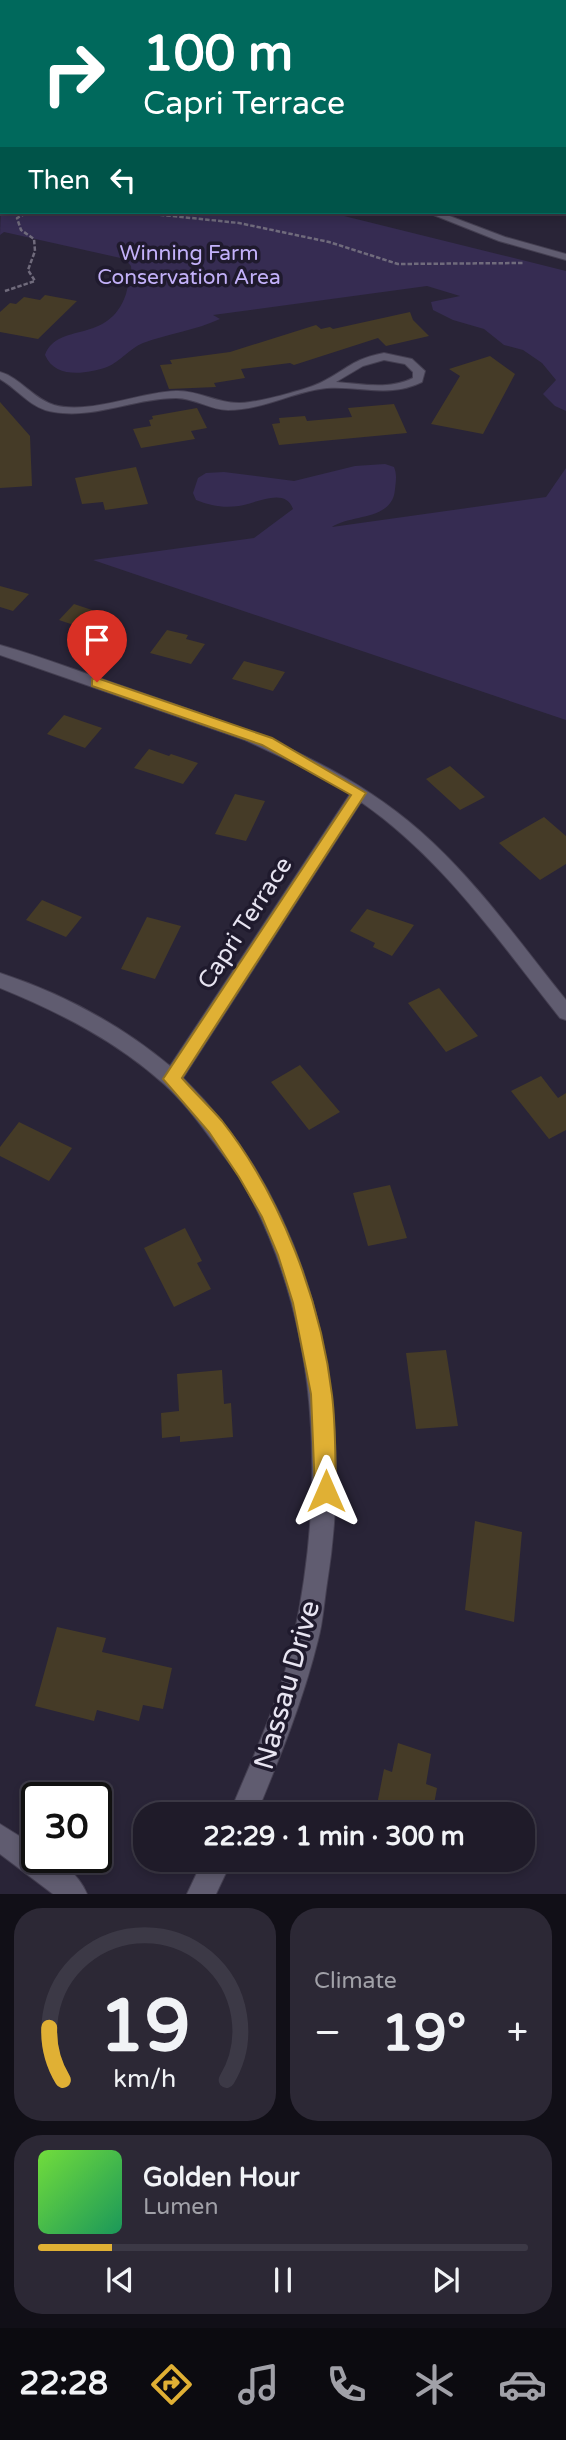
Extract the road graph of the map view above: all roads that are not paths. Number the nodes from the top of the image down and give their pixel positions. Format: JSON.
{"nodes":[{"id":1,"x":436,"y":214,"type":"edge"},
{"id":2,"x":566,"y":257,"type":"edge"},
{"id":3,"x":0,"y":375,"type":"edge"},
{"id":4,"x":326,"y":385,"type":"junction"},
{"id":5,"x":0,"y":650,"type":"edge"},
{"id":6,"x":359,"y":793,"type":"junction"},
{"id":7,"x":0,"y":980,"type":"edge"},
{"id":8,"x":566,"y":1013,"type":"edge"},
{"id":9,"x":172,"y":1079,"type":"junction"},
{"id":10,"x":248,"y":1802,"type":"edge"},
{"id":11,"x":0,"y":1838,"type":"edge"},
{"id":12,"x":212,"y":1872,"type":"edge"},
{"id":13,"x":73,"y":1894,"type":"edge"},
{"id":14,"x":201,"y":1894,"type":"edge"}],
"edges":[{"from":1,"to":2,"type":"street"},
{"from":3,"to":4,"type":"street"},
{"from":4,"to":4,"type":"street"},
{"from":5,"to":6,"type":"street"},
{"from":6,"to":8,"type":"street"},
{"from":6,"to":9,"type":"street","name":"Capri Terrace"},
{"from":7,"to":9,"type":"street","name":"Nassau Drive"},
{"from":9,"to":10,"type":"street","name":"Nassau Drive"},
{"from":11,"to":13,"type":"street"},
{"from":12,"to":14,"type":"street"}]}
